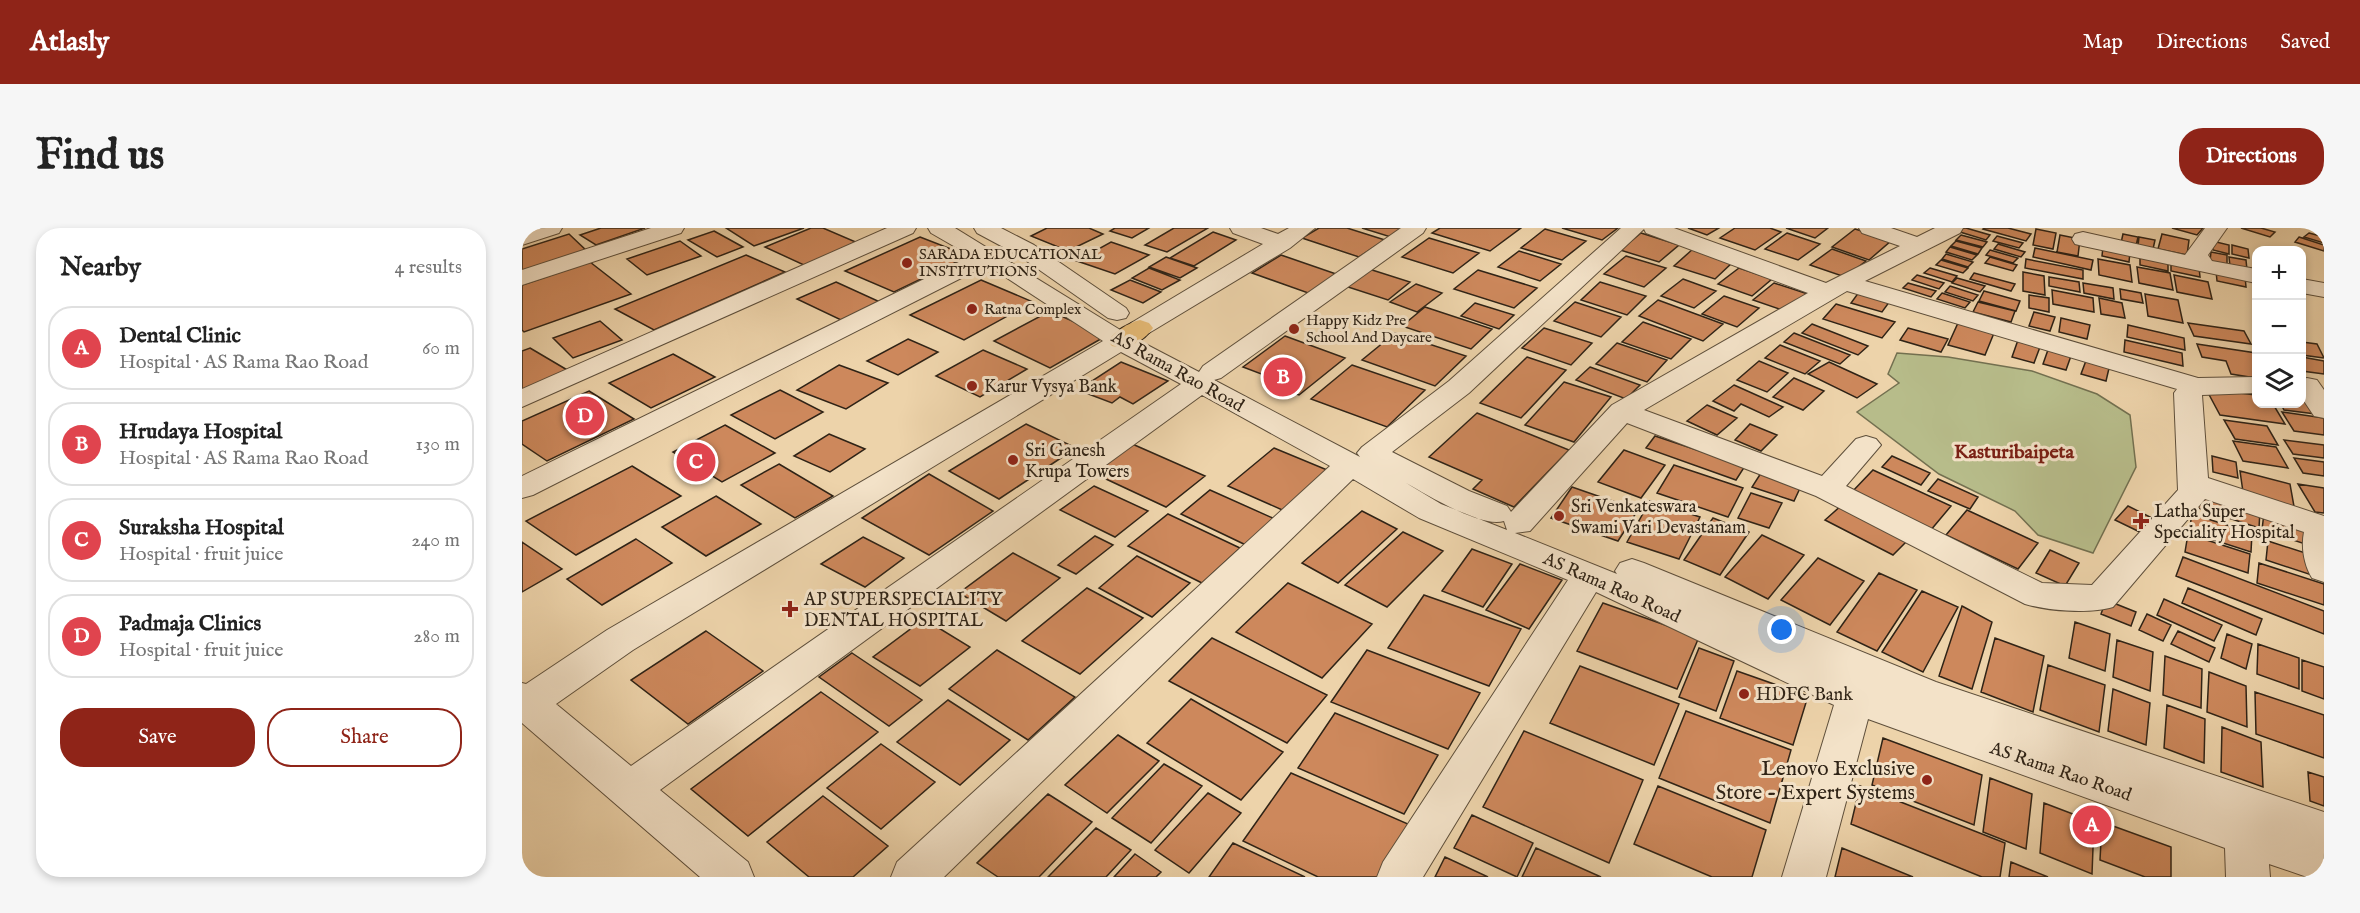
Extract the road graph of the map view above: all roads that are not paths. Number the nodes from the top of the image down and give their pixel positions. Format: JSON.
{"nodes":[{"id":1,"x":551,"y":228,"type":"edge"},
{"id":2,"x":673,"y":228,"type":"edge"},
{"id":3,"x":905,"y":228,"type":"edge"},
{"id":4,"x":939,"y":228,"type":"edge"},
{"id":5,"x":1241,"y":228,"type":"edge"},
{"id":6,"x":1304,"y":228,"type":"edge"},
{"id":7,"x":1415,"y":228,"type":"edge"},
{"id":8,"x":1634,"y":228,"type":"edge"},
{"id":9,"x":1654,"y":228,"type":"edge"},
{"id":10,"x":1870,"y":228,"type":"edge"},
{"id":11,"x":1952,"y":228,"type":"edge"},
{"id":12,"x":2216,"y":228,"type":"edge"},
{"id":13,"x":522,"y":238,"type":"edge"},
{"id":14,"x":2083,"y":239,"type":"dead end"},
{"id":15,"x":986,"y":242,"type":"edge"},
{"id":16,"x":1282,"y":243,"type":"junction"},
{"id":17,"x":1918,"y":245,"type":"junction"},
{"id":18,"x":2204,"y":266,"type":"junction"},
{"id":19,"x":2252,"y":275,"type":"edge"},
{"id":20,"x":522,"y":278,"type":"edge"},
{"id":21,"x":2306,"y":287,"type":"edge"},
{"id":22,"x":1836,"y":288,"type":"junction"},
{"id":23,"x":2324,"y":290,"type":"edge"},
{"id":24,"x":1130,"y":334,"type":"junction"},
{"id":25,"x":1206,"y":378,"type":"junction"},
{"id":26,"x":2252,"y":385,"type":"edge"},
{"id":27,"x":2197,"y":386,"type":"junction"},
{"id":28,"x":2311,"y":386,"type":"edge"},
{"id":29,"x":522,"y":399,"type":"edge"},
{"id":30,"x":2324,"y":410,"type":"edge"},
{"id":31,"x":1622,"y":411,"type":"junction"},
{"id":32,"x":1866,"y":445,"type":"dead end"},
{"id":33,"x":1361,"y":459,"type":"junction"},
{"id":34,"x":2193,"y":484,"type":"junction"},
{"id":35,"x":522,"y":488,"type":"edge"},
{"id":36,"x":1827,"y":489,"type":"junction"},
{"id":37,"x":1519,"y":523,"type":"junction"},
{"id":38,"x":2324,"y":529,"type":"edge"},
{"id":39,"x":2324,"y":570,"type":"edge"},
{"id":40,"x":1589,"y":575,"type":"junction"},
{"id":41,"x":1855,"y":698,"type":"junction"},
{"id":42,"x":524,"y":703,"type":"edge"},
{"id":43,"x":630,"y":789,"type":"junction"},
{"id":44,"x":2324,"y":831,"type":"edge"},
{"id":45,"x":2246,"y":835,"type":"junction"},
{"id":46,"x":2324,"y":863,"type":"edge"},
{"id":47,"x":732,"y":877,"type":"edge"},
{"id":48,"x":913,"y":877,"type":"edge"},
{"id":49,"x":1399,"y":877,"type":"edge"},
{"id":50,"x":1804,"y":877,"type":"edge"},
{"id":51,"x":2248,"y":877,"type":"edge"}],
"edges":[{"from":1,"to":13,"type":"street"},
{"from":2,"to":20,"type":"street"},
{"from":3,"to":29,"type":"street"},
{"from":4,"to":15,"type":"street","name":"AS Rama Rao Road"},
{"from":5,"to":16,"type":"street"},
{"from":6,"to":16,"type":"street"},
{"from":7,"to":25,"type":"street"},
{"from":8,"to":33,"type":"street"},
{"from":9,"to":22,"type":"street"},
{"from":10,"to":17,"type":"street"},
{"from":11,"to":17,"type":"street"},
{"from":12,"to":18,"type":"street"},
{"from":14,"to":18,"type":"street"},
{"from":15,"to":24,"type":"street","name":"AS Rama Rao Road"},
{"from":15,"to":35,"type":"street"},
{"from":16,"to":24,"type":"street"},
{"from":17,"to":22,"type":"street"},
{"from":18,"to":19,"type":"street"},
{"from":21,"to":23,"type":"street"},
{"from":22,"to":27,"type":"street"},
{"from":22,"to":31,"type":"street"},
{"from":24,"to":25,"type":"street","name":"AS Rama Rao Road"},
{"from":24,"to":42,"type":"street"},
{"from":25,"to":33,"type":"street","name":"AS Rama Rao Road"},
{"from":25,"to":43,"type":"street"},
{"from":26,"to":27,"type":"street"},
{"from":27,"to":34,"type":"street"},
{"from":28,"to":30,"type":"street"},
{"from":31,"to":36,"type":"street"},
{"from":31,"to":37,"type":"street"},
{"from":32,"to":36,"type":"street"},
{"from":33,"to":37,"type":"street","name":"AS Rama Rao Road"},
{"from":33,"to":40,"type":"street","name":"AS Rama Rao Road"},
{"from":33,"to":48,"type":"street"},
{"from":34,"to":36,"type":"street"},
{"from":34,"to":38,"type":"street"},
{"from":37,"to":44,"type":"street","name":"AS Rama Rao Road"},
{"from":38,"to":39,"type":"street"},
{"from":40,"to":41,"type":"street","name":"AS Rama Rao Road"},
{"from":40,"to":49,"type":"street"},
{"from":41,"to":45,"type":"street","name":"AS Rama Rao Road"},
{"from":41,"to":50,"type":"street"},
{"from":42,"to":43,"type":"street"},
{"from":43,"to":47,"type":"street"},
{"from":45,"to":46,"type":"street","name":"AS Rama Rao Road"},
{"from":45,"to":51,"type":"street"}]}
